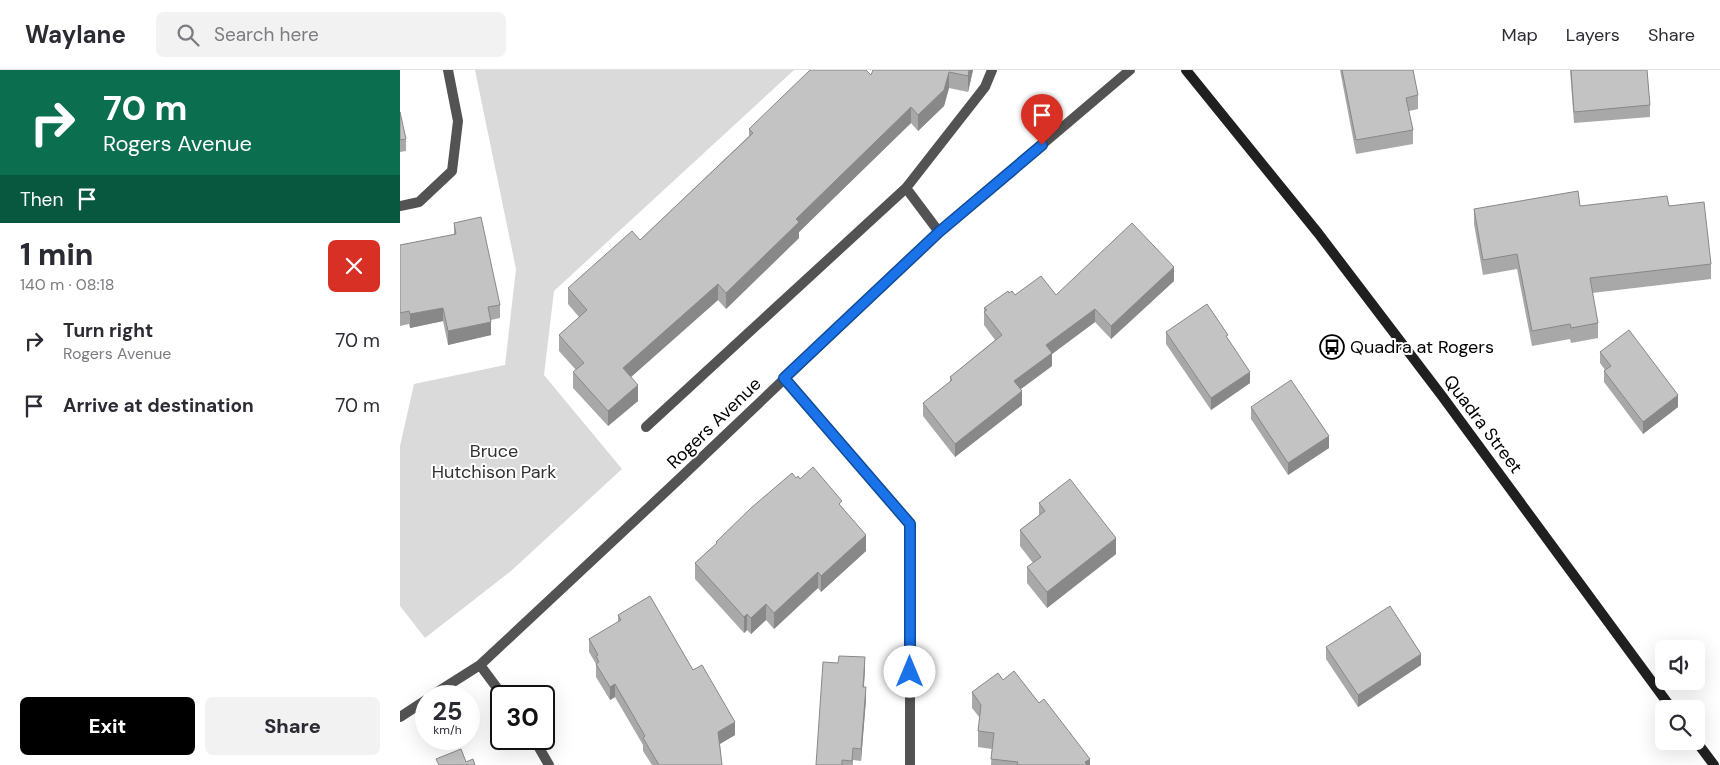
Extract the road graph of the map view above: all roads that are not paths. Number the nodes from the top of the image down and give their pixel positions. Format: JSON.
{"nodes":[{"id":1,"x":448,"y":70,"type":"edge"},
{"id":2,"x":992,"y":70,"type":"edge"},
{"id":3,"x":1130,"y":70,"type":"edge"},
{"id":4,"x":1186,"y":70,"type":"edge"},
{"id":5,"x":906,"y":188,"type":"junction"},
{"id":6,"x":400,"y":206,"type":"edge"},
{"id":7,"x":939,"y":232,"type":"junction"},
{"id":8,"x":784,"y":378,"type":"junction"},
{"id":9,"x":646,"y":427,"type":"dead end"},
{"id":10,"x":480,"y":665,"type":"junction"},
{"id":11,"x":449,"y":685,"type":"edge"},
{"id":12,"x":495,"y":685,"type":"edge"},
{"id":13,"x":1665,"y":700,"type":"edge"},
{"id":14,"x":415,"y":707,"type":"edge"},
{"id":15,"x":400,"y":717,"type":"edge"},
{"id":16,"x":540,"y":750,"type":"edge"},
{"id":17,"x":1703,"y":750,"type":"edge"},
{"id":18,"x":549,"y":765,"type":"edge"},
{"id":19,"x":910,"y":765,"type":"edge"},
{"id":20,"x":1714,"y":765,"type":"edge"}],
"edges":[{"from":1,"to":6,"type":"street"},
{"from":2,"to":5,"type":"street"},
{"from":3,"to":7,"type":"street","name":"Rogers Avenue"},
{"from":4,"to":13,"type":"main road","name":"Quadra Street"},
{"from":5,"to":7,"type":"street"},
{"from":5,"to":9,"type":"street"},
{"from":7,"to":8,"type":"street","name":"Rogers Avenue"},
{"from":8,"to":10,"type":"street","name":"Rogers Avenue"},
{"from":8,"to":19,"type":"street"},
{"from":10,"to":11,"type":"street","name":"Rogers Avenue"},
{"from":10,"to":12,"type":"street"},
{"from":14,"to":15,"type":"street"},
{"from":16,"to":18,"type":"street"},
{"from":17,"to":20,"type":"main road"}]}
